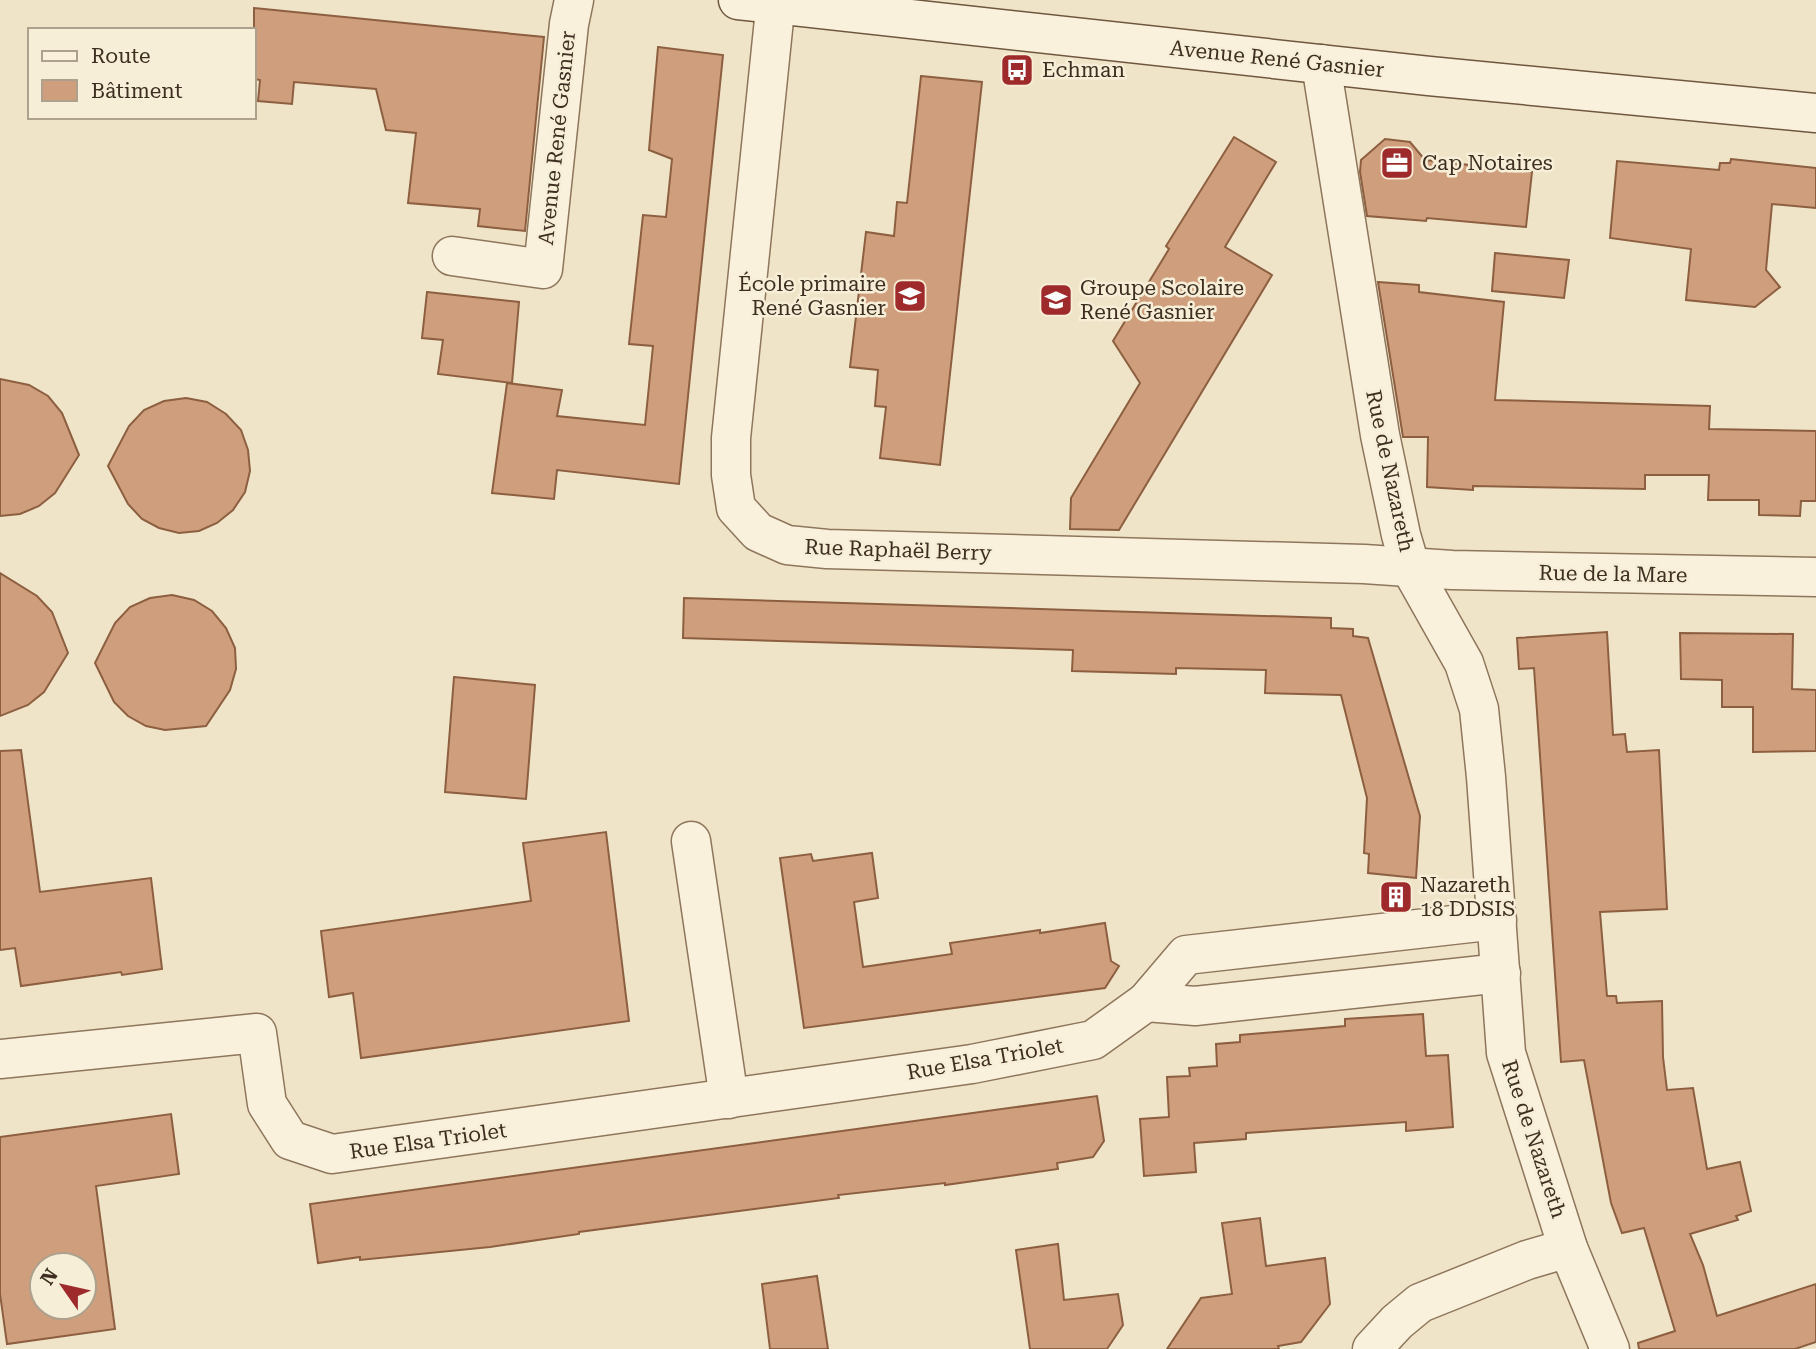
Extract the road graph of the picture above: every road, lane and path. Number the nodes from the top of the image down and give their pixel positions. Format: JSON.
{"nodes":[{"id":1,"x":574,"y":0,"type":"edge"},
{"id":2,"x":738,"y":0,"type":"edge"},
{"id":3,"x":776,"y":2,"type":"edge"},
{"id":4,"x":1321,"y":64,"type":"junction"},
{"id":5,"x":1816,"y":113,"type":"edge"},
{"id":6,"x":452,"y":256,"type":"dead end"},
{"id":7,"x":1411,"y":569,"type":"junction"},
{"id":8,"x":1816,"y":577,"type":"edge"},
{"id":9,"x":691,"y":841,"type":"dead end"},
{"id":10,"x":1497,"y":920,"type":"junction"},
{"id":11,"x":1501,"y":973,"type":"junction"},
{"id":12,"x":1146,"y":1002,"type":"junction"},
{"id":13,"x":0,"y":1059,"type":"edge"},
{"id":14,"x":729,"y":1099,"type":"junction"},
{"id":15,"x":1568,"y":1248,"type":"junction"},
{"id":16,"x":1372,"y":1349,"type":"edge"},
{"id":17,"x":1610,"y":1349,"type":"edge"}],
"edges":[{"from":1,"to":6,"type":"street","name":"Avenue René Gasnier"},
{"from":2,"to":3,"type":"street","name":"Avenue René Gasnier"},
{"from":3,"to":4,"type":"street","name":"Avenue René Gasnier"},
{"from":3,"to":7,"type":"street","name":"Rue Raphaël Berry"},
{"from":4,"to":5,"type":"street","name":"Avenue René Gasnier"},
{"from":4,"to":7,"type":"street","name":"Rue de Nazareth"},
{"from":7,"to":8,"type":"street","name":"Rue de la Mare"},
{"from":7,"to":10,"type":"street","name":"Rue de Nazareth"},
{"from":9,"to":14,"type":"street"},
{"from":10,"to":11,"type":"street","name":"Rue de Nazareth"},
{"from":10,"to":12,"type":"street","name":"Rue Elsa Triolet"},
{"from":11,"to":12,"type":"street"},
{"from":11,"to":15,"type":"street","name":"Rue de Nazareth"},
{"from":12,"to":14,"type":"street","name":"Rue Elsa Triolet"},
{"from":13,"to":14,"type":"street","name":"Rue Elsa Triolet"},
{"from":15,"to":16,"type":"street"},
{"from":15,"to":17,"type":"street","name":"Rue de Nazareth"}]}
